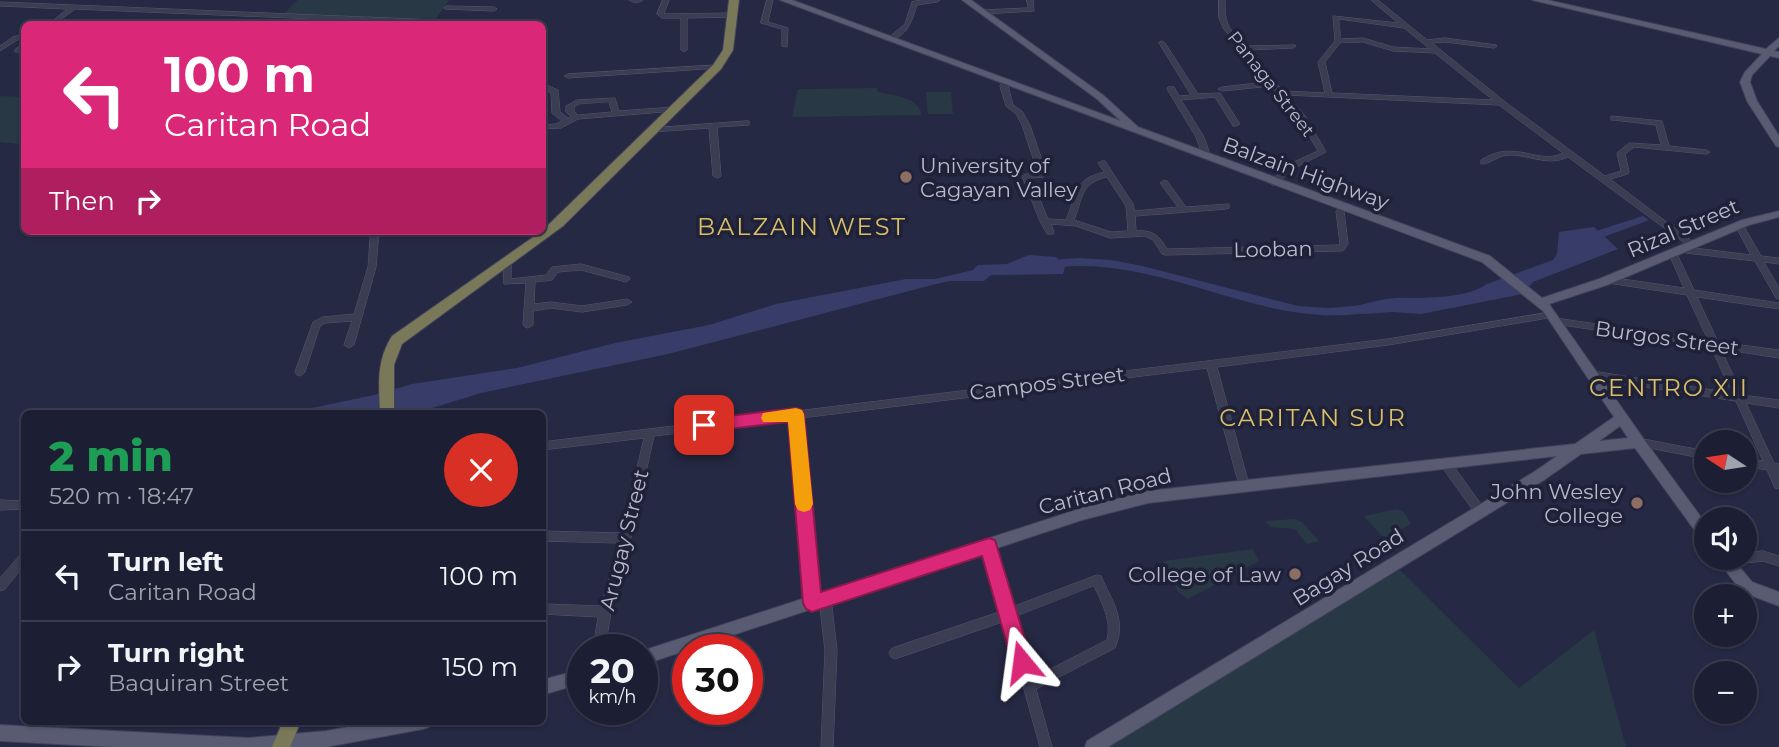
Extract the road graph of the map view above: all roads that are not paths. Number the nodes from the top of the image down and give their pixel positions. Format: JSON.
{"nodes":[{"id":1,"x":452,"y":0,"type":"edge"},
{"id":2,"x":632,"y":0,"type":"edge"},
{"id":3,"x":640,"y":0,"type":"edge"},
{"id":4,"x":666,"y":0,"type":"edge"},
{"id":5,"x":734,"y":0,"type":"edge"},
{"id":6,"x":770,"y":0,"type":"edge"},
{"id":7,"x":937,"y":0,"type":"edge"},
{"id":8,"x":967,"y":0,"type":"edge"},
{"id":9,"x":1030,"y":0,"type":"edge"},
{"id":10,"x":1222,"y":0,"type":"edge"},
{"id":11,"x":1374,"y":0,"type":"edge"},
{"id":12,"x":1536,"y":0,"type":"edge"},
{"id":13,"x":792,"y":3,"type":"edge"},
{"id":14,"x":0,"y":4,"type":"edge"},
{"id":15,"x":72,"y":8,"type":"junction"},
{"id":16,"x":447,"y":8,"type":"junction"},
{"id":17,"x":494,"y":9,"type":"dead end"},
{"id":18,"x":983,"y":12,"type":"junction"},
{"id":19,"x":732,"y":15,"type":"junction"},
{"id":20,"x":684,"y":16,"type":"junction"},
{"id":21,"x":56,"y":21,"type":"edge"},
{"id":22,"x":387,"y":21,"type":"edge"},
{"id":23,"x":437,"y":21,"type":"edge"},
{"id":24,"x":1406,"y":26,"type":"junction"},
{"id":25,"x":21,"y":37,"type":"edge"},
{"id":26,"x":890,"y":39,"type":"junction"},
{"id":27,"x":1338,"y":41,"type":"junction"},
{"id":28,"x":1779,"y":41,"type":"edge"},
{"id":29,"x":1426,"y":42,"type":"junction"},
{"id":30,"x":1162,"y":43,"type":"dead end"},
{"id":31,"x":1293,"y":46,"type":"dead end"},
{"id":32,"x":1494,"y":46,"type":"dead end"},
{"id":33,"x":785,"y":47,"type":"dead end"},
{"id":34,"x":21,"y":48,"type":"edge"},
{"id":35,"x":1246,"y":48,"type":"junction"},
{"id":36,"x":0,"y":49,"type":"edge"},
{"id":37,"x":684,"y":50,"type":"dead end"},
{"id":38,"x":17,"y":51,"type":"dead end"},
{"id":39,"x":1438,"y":51,"type":"junction"},
{"id":40,"x":1767,"y":53,"type":"junction"},
{"id":41,"x":1779,"y":55,"type":"edge"},
{"id":42,"x":717,"y":68,"type":"junction"},
{"id":43,"x":568,"y":76,"type":"dead end"},
{"id":44,"x":1007,"y":83,"type":"junction"},
{"id":45,"x":1274,"y":83,"type":"junction"},
{"id":46,"x":546,"y":87,"type":"edge"},
{"id":47,"x":1171,"y":89,"type":"dead end"},
{"id":48,"x":1222,"y":89,"type":"dead end"},
{"id":49,"x":1282,"y":93,"type":"junction"},
{"id":50,"x":1329,"y":94,"type":"junction"},
{"id":51,"x":1195,"y":96,"type":"junction"},
{"id":52,"x":1176,"y":98,"type":"junction"},
{"id":53,"x":1501,"y":103,"type":"junction"},
{"id":54,"x":556,"y":104,"type":"junction"},
{"id":55,"x":570,"y":106,"type":"junction"},
{"id":56,"x":674,"y":108,"type":"junction"},
{"id":57,"x":616,"y":113,"type":"junction"},
{"id":58,"x":576,"y":117,"type":"junction"},
{"id":59,"x":1614,"y":118,"type":"dead end"},
{"id":60,"x":566,"y":121,"type":"junction"},
{"id":61,"x":746,"y":123,"type":"dead end"},
{"id":62,"x":1236,"y":124,"type":"dead end"},
{"id":63,"x":713,"y":126,"type":"junction"},
{"id":64,"x":546,"y":127,"type":"edge"},
{"id":65,"x":652,"y":130,"type":"junction"},
{"id":66,"x":1137,"y":133,"type":"junction"},
{"id":67,"x":1778,"y":142,"type":"edge"},
{"id":68,"x":1665,"y":146,"type":"junction"},
{"id":69,"x":1706,"y":152,"type":"dead end"},
{"id":70,"x":1569,"y":153,"type":"junction"},
{"id":71,"x":1207,"y":158,"type":"junction"},
{"id":72,"x":1484,"y":162,"type":"dead end"},
{"id":73,"x":1102,"y":163,"type":"dead end"},
{"id":74,"x":1108,"y":174,"type":"junction"},
{"id":75,"x":717,"y":176,"type":"dead end"},
{"id":76,"x":1606,"y":178,"type":"junction"},
{"id":77,"x":1164,"y":183,"type":"dead end"},
{"id":78,"x":1275,"y":183,"type":"junction"},
{"id":79,"x":1226,"y":206,"type":"dead end"},
{"id":80,"x":1184,"y":211,"type":"junction"},
{"id":81,"x":1340,"y":211,"type":"junction"},
{"id":82,"x":1131,"y":214,"type":"junction"},
{"id":83,"x":1779,"y":214,"type":"edge"},
{"id":84,"x":1044,"y":221,"type":"junction"},
{"id":85,"x":1069,"y":222,"type":"junction"},
{"id":86,"x":1738,"y":225,"type":"junction"},
{"id":87,"x":1132,"y":231,"type":"junction"},
{"id":88,"x":1050,"y":232,"type":"dead end"},
{"id":89,"x":546,"y":233,"type":"edge"},
{"id":90,"x":374,"y":235,"type":"edge"},
{"id":91,"x":543,"y":235,"type":"edge"},
{"id":92,"x":1683,"y":250,"type":"junction"},
{"id":93,"x":1757,"y":258,"type":"junction"},
{"id":94,"x":508,"y":261,"type":"junction"},
{"id":95,"x":1779,"y":261,"type":"edge"},
{"id":96,"x":1498,"y":268,"type":"junction"},
{"id":97,"x":626,"y":279,"type":"dead end"},
{"id":98,"x":531,"y":280,"type":"junction"},
{"id":99,"x":1606,"y":281,"type":"junction"},
{"id":100,"x":1691,"y":293,"type":"junction"},
{"id":101,"x":1779,"y":296,"type":"edge"},
{"id":102,"x":627,"y":302,"type":"dead end"},
{"id":103,"x":1779,"y":306,"type":"edge"},
{"id":104,"x":530,"y":308,"type":"junction"},
{"id":105,"x":1545,"y":308,"type":"junction"},
{"id":106,"x":358,"y":317,"type":"junction"},
{"id":107,"x":528,"y":325,"type":"dead end"},
{"id":108,"x":349,"y":345,"type":"dead end"},
{"id":109,"x":1715,"y":345,"type":"junction"},
{"id":110,"x":1779,"y":354,"type":"edge"},
{"id":111,"x":1211,"y":364,"type":"junction"},
{"id":112,"x":300,"y":372,"type":"dead end"},
{"id":113,"x":1592,"y":374,"type":"junction"},
{"id":114,"x":1740,"y":398,"type":"junction"},
{"id":115,"x":1779,"y":404,"type":"edge"},
{"id":116,"x":387,"y":410,"type":"edge"},
{"id":117,"x":796,"y":414,"type":"junction"},
{"id":118,"x":1622,"y":418,"type":"junction"},
{"id":119,"x":650,"y":432,"type":"junction"},
{"id":120,"x":1638,"y":442,"type":"junction"},
{"id":121,"x":546,"y":445,"type":"edge"},
{"id":122,"x":1575,"y":451,"type":"junction"},
{"id":123,"x":1694,"y":453,"type":"edge"},
{"id":124,"x":1446,"y":464,"type":"junction"},
{"id":125,"x":1774,"y":467,"type":"edge"},
{"id":126,"x":1244,"y":485,"type":"junction"},
{"id":127,"x":1779,"y":485,"type":"edge"},
{"id":128,"x":0,"y":505,"type":"edge"},
{"id":129,"x":21,"y":505,"type":"edge"},
{"id":130,"x":1479,"y":510,"type":"junction"},
{"id":131,"x":1694,"y":519,"type":"edge"},
{"id":132,"x":546,"y":536,"type":"edge"},
{"id":133,"x":625,"y":538,"type":"junction"},
{"id":134,"x":989,"y":545,"type":"junction"},
{"id":135,"x":1757,"y":557,"type":"edge"},
{"id":136,"x":1779,"y":561,"type":"edge"},
{"id":137,"x":21,"y":562,"type":"edge"},
{"id":138,"x":1732,"y":570,"type":"edge"},
{"id":139,"x":0,"y":586,"type":"edge"},
{"id":140,"x":1779,"y":599,"type":"edge"},
{"id":141,"x":819,"y":601,"type":"junction"},
{"id":142,"x":546,"y":608,"type":"edge"},
{"id":143,"x":605,"y":612,"type":"junction"},
{"id":144,"x":1008,"y":614,"type":"junction"},
{"id":145,"x":601,"y":634,"type":"edge"},
{"id":146,"x":658,"y":653,"type":"edge"},
{"id":147,"x":895,"y":653,"type":"dead end"},
{"id":148,"x":567,"y":681,"type":"edge"},
{"id":149,"x":1028,"y":686,"type":"junction"},
{"id":150,"x":546,"y":687,"type":"edge"},
{"id":151,"x":290,"y":725,"type":"edge"},
{"id":152,"x":400,"y":725,"type":"edge"},
{"id":153,"x":0,"y":733,"type":"edge"},
{"id":154,"x":281,"y":746,"type":"edge"},
{"id":155,"x":827,"y":747,"type":"edge"},
{"id":156,"x":1046,"y":747,"type":"edge"},
{"id":157,"x":1093,"y":747,"type":"edge"}],
"edges":[{"from":1,"to":16,"type":"street"},
{"from":2,"to":3,"type":"street"},
{"from":4,"to":20,"type":"street"},
{"from":5,"to":19,"type":"highway"},
{"from":6,"to":33,"type":"street"},
{"from":7,"to":26,"type":"street"},
{"from":8,"to":18,"type":"main road"},
{"from":9,"to":18,"type":"street"},
{"from":10,"to":35,"type":"street","name":"Panaga Street"},
{"from":11,"to":24,"type":"street"},
{"from":12,"to":40,"type":"main road"},
{"from":13,"to":26,"type":"main road","name":"Balzain Highway"},
{"from":14,"to":15,"type":"street"},
{"from":15,"to":21,"type":"street"},
{"from":15,"to":22,"type":"street"},
{"from":16,"to":17,"type":"street"},
{"from":16,"to":23,"type":"street"},
{"from":18,"to":66,"type":"main road"},
{"from":19,"to":20,"type":"street"},
{"from":19,"to":42,"type":"highway"},
{"from":20,"to":37,"type":"street"},
{"from":24,"to":27,"type":"street"},
{"from":24,"to":29,"type":"street"},
{"from":25,"to":36,"type":"street"},
{"from":26,"to":44,"type":"main road","name":"Balzain Highway"},
{"from":27,"to":39,"type":"street"},
{"from":27,"to":50,"type":"street"},
{"from":28,"to":40,"type":"main road"},
{"from":29,"to":32,"type":"street"},
{"from":29,"to":39,"type":"street"},
{"from":30,"to":51,"type":"street"},
{"from":31,"to":35,"type":"street"},
{"from":34,"to":38,"type":"street"},
{"from":35,"to":45,"type":"street","name":"Panaga Street"},
{"from":39,"to":53,"type":"street"},
{"from":40,"to":41,"type":"main road"},
{"from":40,"to":67,"type":"main road"},
{"from":42,"to":43,"type":"street"},
{"from":42,"to":56,"type":"highway"},
{"from":44,"to":66,"type":"main road","name":"Balzain Highway"},
{"from":44,"to":84,"type":"street"},
{"from":45,"to":48,"type":"street"},
{"from":45,"to":49,"type":"street","name":"Panaga Street"},
{"from":46,"to":54,"type":"street"},
{"from":47,"to":52,"type":"street"},
{"from":49,"to":50,"type":"street"},
{"from":49,"to":78,"type":"street","name":"Panaga Street"},
{"from":50,"to":53,"type":"street"},
{"from":51,"to":52,"type":"street"},
{"from":51,"to":62,"type":"street"},
{"from":52,"to":71,"type":"street"},
{"from":53,"to":70,"type":"street"},
{"from":54,"to":55,"type":"street"},
{"from":54,"to":60,"type":"street"},
{"from":55,"to":57,"type":"street"},
{"from":55,"to":58,"type":"street"},
{"from":56,"to":57,"type":"street"},
{"from":56,"to":65,"type":"highway"},
{"from":57,"to":58,"type":"street"},
{"from":58,"to":60,"type":"street"},
{"from":59,"to":68,"type":"street"},
{"from":60,"to":64,"type":"street"},
{"from":61,"to":63,"type":"street"},
{"from":63,"to":65,"type":"street"},
{"from":63,"to":75,"type":"street"},
{"from":65,"to":89,"type":"highway"},
{"from":66,"to":71,"type":"main road","name":"Balzain Highway"},
{"from":66,"to":81,"type":"main road","name":"Balzain Highway"},
{"from":68,"to":69,"type":"street"},
{"from":68,"to":76,"type":"street"},
{"from":70,"to":72,"type":"street"},
{"from":70,"to":76,"type":"street"},
{"from":71,"to":78,"type":"main road","name":"Balzain Highway"},
{"from":73,"to":74,"type":"street"},
{"from":74,"to":82,"type":"street"},
{"from":74,"to":85,"type":"street"},
{"from":76,"to":92,"type":"street"},
{"from":77,"to":80,"type":"street"},
{"from":78,"to":96,"type":"main road","name":"Balzain Highway"},
{"from":79,"to":80,"type":"street"},
{"from":80,"to":82,"type":"street"},
{"from":81,"to":87,"type":"street","name":"Looban"},
{"from":81,"to":96,"type":"main road","name":"Balzain Highway"},
{"from":82,"to":87,"type":"street"},
{"from":83,"to":86,"type":"main road","name":"Rizal Street"},
{"from":84,"to":85,"type":"street"},
{"from":84,"to":88,"type":"street"},
{"from":85,"to":87,"type":"street"},
{"from":86,"to":92,"type":"main road","name":"Rizal Street"},
{"from":86,"to":93,"type":"street"},
{"from":90,"to":106,"type":"street"},
{"from":91,"to":94,"type":"highway"},
{"from":92,"to":93,"type":"street"},
{"from":92,"to":99,"type":"main road","name":"Rizal Street"},
{"from":92,"to":100,"type":"street"},
{"from":93,"to":95,"type":"street"},
{"from":93,"to":101,"type":"street"},
{"from":94,"to":98,"type":"street"},
{"from":94,"to":116,"type":"highway"},
{"from":96,"to":105,"type":"main road","name":"Balzain Highway"},
{"from":97,"to":98,"type":"street"},
{"from":98,"to":104,"type":"street"},
{"from":99,"to":100,"type":"street"},
{"from":99,"to":105,"type":"main road","name":"Rizal Street"},
{"from":100,"to":103,"type":"street"},
{"from":100,"to":109,"type":"street"},
{"from":102,"to":104,"type":"street"},
{"from":104,"to":107,"type":"street"},
{"from":105,"to":109,"type":"street","name":"Burgos Street"},
{"from":105,"to":111,"type":"street","name":"Campos Street"},
{"from":105,"to":113,"type":"main road"},
{"from":106,"to":108,"type":"street"},
{"from":106,"to":112,"type":"street"},
{"from":109,"to":110,"type":"street","name":"Burgos Street"},
{"from":109,"to":114,"type":"street"},
{"from":111,"to":117,"type":"street","name":"Campos Street"},
{"from":111,"to":126,"type":"street"},
{"from":113,"to":114,"type":"street"},
{"from":113,"to":118,"type":"main road"},
{"from":114,"to":115,"type":"street"},
{"from":114,"to":125,"type":"street"},
{"from":117,"to":119,"type":"street","name":"Campos Street"},
{"from":117,"to":141,"type":"street"},
{"from":118,"to":120,"type":"main road"},
{"from":118,"to":122,"type":"main road","name":"Bagay Road"},
{"from":119,"to":121,"type":"street","name":"Campos Street"},
{"from":119,"to":133,"type":"street","name":"Arugay Street"},
{"from":120,"to":122,"type":"main road","name":"Caritan Road"},
{"from":120,"to":123,"type":"street"},
{"from":120,"to":131,"type":"main road"},
{"from":122,"to":124,"type":"main road","name":"Caritan Road"},
{"from":122,"to":130,"type":"main road","name":"Bagay Road"},
{"from":124,"to":126,"type":"main road","name":"Caritan Road"},
{"from":124,"to":130,"type":"street"},
{"from":125,"to":127,"type":"street"},
{"from":126,"to":134,"type":"main road","name":"Caritan Road"},
{"from":128,"to":129,"type":"street"},
{"from":130,"to":157,"type":"main road","name":"Bagay Road"},
{"from":132,"to":133,"type":"street"},
{"from":133,"to":143,"type":"street","name":"Arugay Street"},
{"from":134,"to":141,"type":"main road","name":"Caritan Road"},
{"from":134,"to":144,"type":"street"},
{"from":135,"to":136,"type":"street"},
{"from":137,"to":139,"type":"street"},
{"from":138,"to":140,"type":"main road"},
{"from":141,"to":146,"type":"main road","name":"Caritan Road"},
{"from":141,"to":155,"type":"street"},
{"from":142,"to":143,"type":"street"},
{"from":143,"to":145,"type":"street","name":"Arugay Street"},
{"from":144,"to":147,"type":"street"},
{"from":144,"to":149,"type":"street"},
{"from":144,"to":149,"type":"street"},
{"from":148,"to":150,"type":"main road"},
{"from":149,"to":156,"type":"street"},
{"from":151,"to":154,"type":"highway"},
{"from":152,"to":154,"type":"main road"},
{"from":153,"to":154,"type":"main road"}]}
